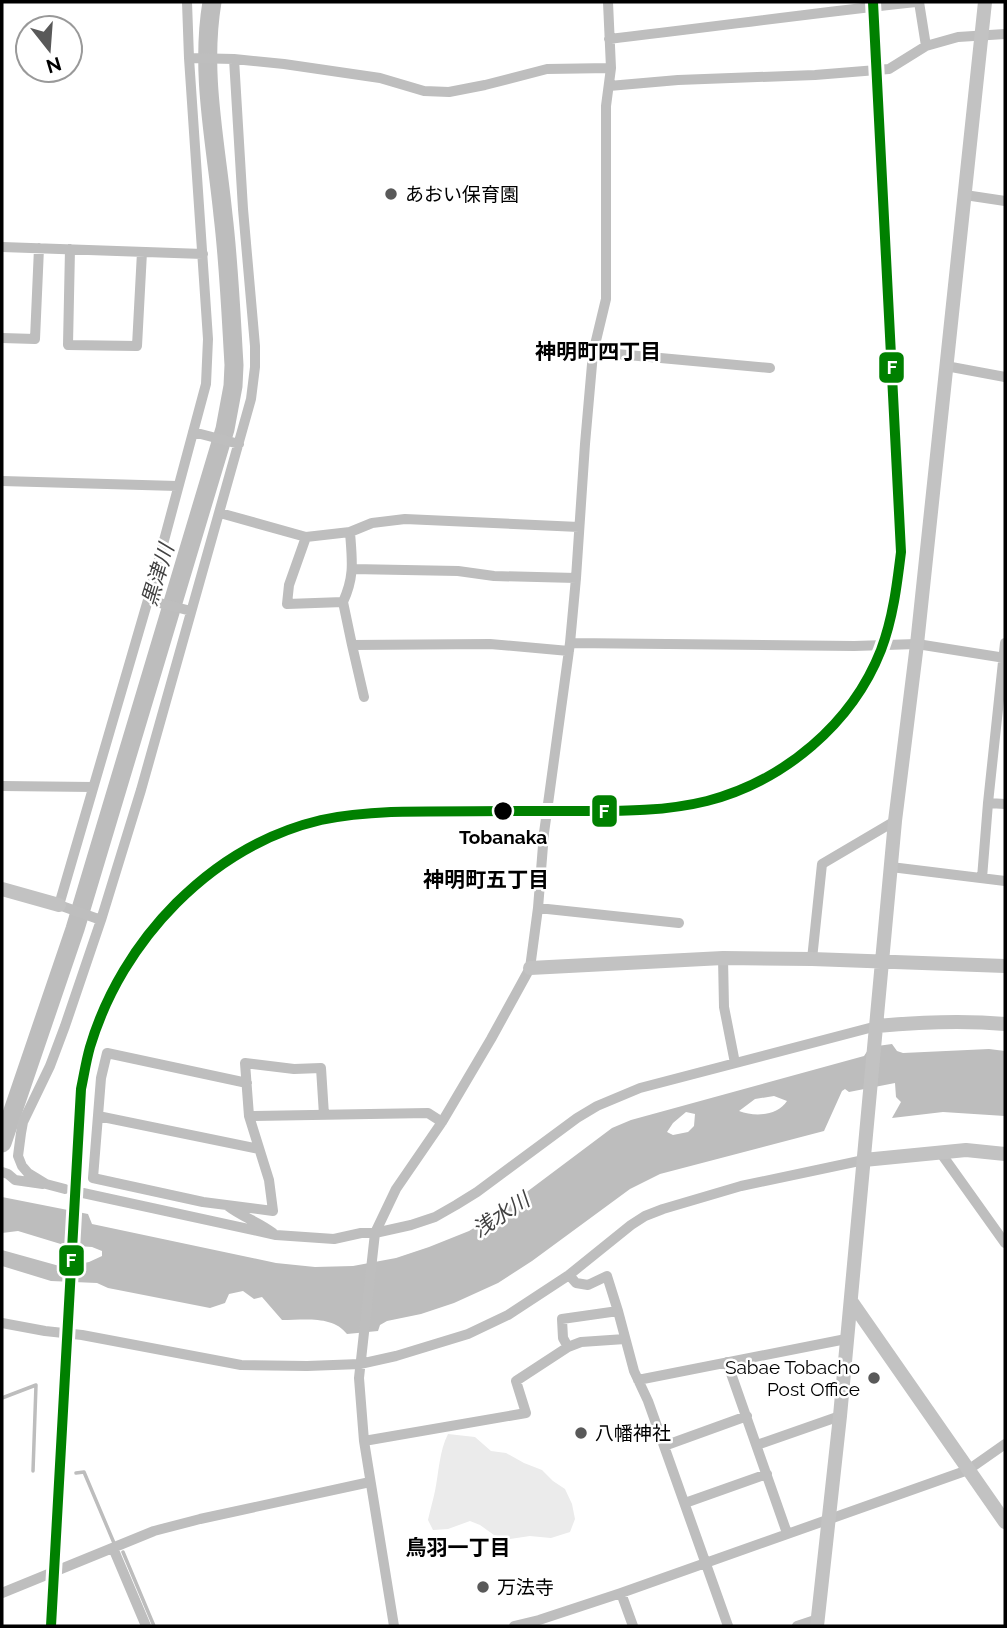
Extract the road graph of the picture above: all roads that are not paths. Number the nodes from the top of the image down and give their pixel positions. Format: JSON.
{"nodes":[{"id":1,"x":187,"y":2,"type":"edge"},
{"id":2,"x":608,"y":2,"type":"edge"},
{"id":3,"x":918,"y":2,"type":"edge"},
{"id":4,"x":985,"y":2,"type":"edge"},
{"id":5,"x":983,"y":34,"type":"junction"},
{"id":6,"x":1005,"y":34,"type":"edge"},
{"id":7,"x":609,"y":39,"type":"junction"},
{"id":8,"x":926,"y":46,"type":"junction"},
{"id":9,"x":189,"y":58,"type":"junction"},
{"id":10,"x":234,"y":59,"type":"junction"},
{"id":11,"x":611,"y":68,"type":"junction"},
{"id":12,"x":609,"y":86,"type":"junction"},
{"id":13,"x":965,"y":195,"type":"junction"},
{"id":14,"x":1005,"y":201,"type":"edge"},
{"id":15,"x":2,"y":247,"type":"edge"},
{"id":16,"x":39,"y":248,"type":"junction"},
{"id":17,"x":70,"y":249,"type":"junction"},
{"id":18,"x":142,"y":252,"type":"junction"},
{"id":19,"x":203,"y":254,"type":"junction"},
{"id":20,"x":2,"y":338,"type":"edge"},
{"id":21,"x":593,"y":353,"type":"junction"},
{"id":22,"x":946,"y":366,"type":"junction"},
{"id":23,"x":770,"y":368,"type":"dead end"},
{"id":24,"x":1005,"y":377,"type":"edge"},
{"id":25,"x":193,"y":432,"type":"junction"},
{"id":26,"x":239,"y":443,"type":"junction"},
{"id":27,"x":2,"y":481,"type":"edge"},
{"id":28,"x":177,"y":486,"type":"junction"},
{"id":29,"x":220,"y":513,"type":"junction"},
{"id":30,"x":579,"y":527,"type":"junction"},
{"id":31,"x":350,"y":532,"type":"junction"},
{"id":32,"x":306,"y":537,"type":"junction"},
{"id":33,"x":352,"y":569,"type":"junction"},
{"id":34,"x":576,"y":578,"type":"junction"},
{"id":35,"x":148,"y":600,"type":"junction"},
{"id":36,"x":343,"y":602,"type":"junction"},
{"id":37,"x":191,"y":611,"type":"junction"},
{"id":38,"x":1005,"y":643,"type":"edge"},
{"id":39,"x":917,"y":644,"type":"junction"},
{"id":40,"x":352,"y":645,"type":"junction"},
{"id":41,"x":569,"y":647,"type":"junction"},
{"id":42,"x":1004,"y":657,"type":"edge"},
{"id":43,"x":364,"y":697,"type":"dead end"},
{"id":44,"x":2,"y":786,"type":"edge"},
{"id":45,"x":93,"y":787,"type":"junction"},
{"id":46,"x":988,"y":803,"type":"junction"},
{"id":47,"x":1005,"y":804,"type":"edge"},
{"id":48,"x":895,"y":821,"type":"junction"},
{"id":49,"x":891,"y":867,"type":"junction"},
{"id":50,"x":982,"y":878,"type":"junction"},
{"id":51,"x":1005,"y":881,"type":"edge"},
{"id":52,"x":2,"y":889,"type":"edge"},
{"id":53,"x":59,"y":905,"type":"junction"},
{"id":54,"x":538,"y":908,"type":"junction"},
{"id":55,"x":101,"y":920,"type":"junction"},
{"id":56,"x":678,"y":923,"type":"dead end"},
{"id":57,"x":723,"y":958,"type":"junction"},
{"id":58,"x":812,"y":959,"type":"junction"},
{"id":59,"x":882,"y":962,"type":"junction"},
{"id":60,"x":1005,"y":966,"type":"edge"},
{"id":61,"x":530,"y":968,"type":"junction"},
{"id":62,"x":1005,"y":1024,"type":"edge"},
{"id":63,"x":877,"y":1026,"type":"junction"},
{"id":64,"x":734,"y":1063,"type":"junction"},
{"id":65,"x":247,"y":1083,"type":"junction"},
{"id":66,"x":324,"y":1115,"type":"junction"},
{"id":67,"x":98,"y":1116,"type":"junction"},
{"id":68,"x":249,"y":1116,"type":"junction"},
{"id":69,"x":442,"y":1122,"type":"junction"},
{"id":70,"x":259,"y":1149,"type":"junction"},
{"id":71,"x":940,"y":1152,"type":"junction"},
{"id":72,"x":1005,"y":1154,"type":"edge"},
{"id":73,"x":865,"y":1155,"type":"junction"},
{"id":74,"x":2,"y":1172,"type":"edge"},
{"id":75,"x":46,"y":1184,"type":"junction"},
{"id":76,"x":65,"y":1189,"type":"dead end"},
{"id":77,"x":83,"y":1192,"type":"dead end"},
{"id":78,"x":226,"y":1205,"type":"junction"},
{"id":79,"x":375,"y":1233,"type":"junction"},
{"id":80,"x":275,"y":1235,"type":"junction"},
{"id":81,"x":1005,"y":1243,"type":"edge"},
{"id":82,"x":569,"y":1275,"type":"junction"},
{"id":83,"x":851,"y":1301,"type":"junction"},
{"id":84,"x":618,"y":1311,"type":"junction"},
{"id":85,"x":2,"y":1323,"type":"edge"},
{"id":86,"x":625,"y":1339,"type":"junction"},
{"id":87,"x":846,"y":1339,"type":"junction"},
{"id":88,"x":568,"y":1347,"type":"junction"},
{"id":89,"x":727,"y":1362,"type":"junction"},
{"id":90,"x":360,"y":1364,"type":"junction"},
{"id":91,"x":638,"y":1380,"type":"junction"},
{"id":92,"x":747,"y":1416,"type":"junction"},
{"id":93,"x":840,"y":1416,"type":"junction"},
{"id":94,"x":364,"y":1441,"type":"junction"},
{"id":95,"x":1005,"y":1444,"type":"edge"},
{"id":96,"x":757,"y":1445,"type":"junction"},
{"id":97,"x":664,"y":1446,"type":"junction"},
{"id":98,"x":968,"y":1470,"type":"junction"},
{"id":99,"x":767,"y":1474,"type":"junction"},
{"id":100,"x":370,"y":1482,"type":"junction"},
{"id":101,"x":685,"y":1503,"type":"junction"},
{"id":102,"x":829,"y":1519,"type":"junction"},
{"id":103,"x":1005,"y":1522,"type":"edge"},
{"id":104,"x":787,"y":1533,"type":"junction"},
{"id":105,"x":113,"y":1548,"type":"junction"},
{"id":106,"x":706,"y":1562,"type":"junction"},
{"id":107,"x":2,"y":1593,"type":"edge"},
{"id":108,"x":621,"y":1593,"type":"junction"},
{"id":109,"x":818,"y":1623,"type":"edge"},
{"id":110,"x":146,"y":1626,"type":"edge"},
{"id":111,"x":394,"y":1626,"type":"edge"},
{"id":112,"x":514,"y":1626,"type":"edge"},
{"id":113,"x":633,"y":1626,"type":"edge"},
{"id":114,"x":728,"y":1626,"type":"edge"},
{"id":115,"x":797,"y":1626,"type":"edge"}],
"edges":[{"from":1,"to":9,"type":"street"},
{"from":2,"to":7,"type":"street"},
{"from":3,"to":7,"type":"street"},
{"from":3,"to":8,"type":"street"},
{"from":4,"to":5,"type":"street"},
{"from":5,"to":6,"type":"street"},
{"from":5,"to":8,"type":"street"},
{"from":5,"to":13,"type":"street"},
{"from":7,"to":11,"type":"street"},
{"from":8,"to":12,"type":"street"},
{"from":9,"to":10,"type":"street"},
{"from":9,"to":19,"type":"street"},
{"from":10,"to":11,"type":"street"},
{"from":10,"to":26,"type":"street"},
{"from":11,"to":12,"type":"street"},
{"from":12,"to":21,"type":"street"},
{"from":13,"to":14,"type":"street"},
{"from":13,"to":22,"type":"street"},
{"from":15,"to":16,"type":"street"},
{"from":16,"to":17,"type":"street"},
{"from":16,"to":20,"type":"street"},
{"from":17,"to":18,"type":"street"},
{"from":17,"to":18,"type":"street"},
{"from":18,"to":19,"type":"street"},
{"from":19,"to":25,"type":"street"},
{"from":21,"to":23,"type":"street"},
{"from":21,"to":30,"type":"street"},
{"from":22,"to":24,"type":"street"},
{"from":22,"to":39,"type":"street"},
{"from":25,"to":26,"type":"street"},
{"from":25,"to":28,"type":"street"},
{"from":26,"to":29,"type":"street"},
{"from":27,"to":28,"type":"street"},
{"from":28,"to":35,"type":"street"},
{"from":29,"to":32,"type":"street"},
{"from":29,"to":37,"type":"street"},
{"from":30,"to":31,"type":"street"},
{"from":30,"to":34,"type":"street"},
{"from":31,"to":32,"type":"street"},
{"from":31,"to":33,"type":"street"},
{"from":32,"to":36,"type":"street"},
{"from":33,"to":34,"type":"street"},
{"from":33,"to":36,"type":"street"},
{"from":34,"to":41,"type":"street"},
{"from":35,"to":37,"type":"street"},
{"from":35,"to":45,"type":"street"},
{"from":36,"to":40,"type":"street"},
{"from":37,"to":55,"type":"street"},
{"from":38,"to":42,"type":"street"},
{"from":39,"to":41,"type":"street"},
{"from":39,"to":42,"type":"street"},
{"from":39,"to":48,"type":"street"},
{"from":40,"to":41,"type":"street"},
{"from":40,"to":43,"type":"street"},
{"from":41,"to":54,"type":"street"},
{"from":42,"to":46,"type":"street"},
{"from":44,"to":45,"type":"street"},
{"from":45,"to":53,"type":"street"},
{"from":46,"to":47,"type":"street"},
{"from":46,"to":50,"type":"street"},
{"from":48,"to":49,"type":"street"},
{"from":48,"to":58,"type":"street"},
{"from":49,"to":50,"type":"street"},
{"from":49,"to":59,"type":"street"},
{"from":50,"to":51,"type":"street"},
{"from":52,"to":53,"type":"street"},
{"from":53,"to":55,"type":"street"},
{"from":54,"to":56,"type":"street"},
{"from":54,"to":61,"type":"street"},
{"from":55,"to":75,"type":"street"},
{"from":57,"to":58,"type":"street"},
{"from":57,"to":61,"type":"street"},
{"from":57,"to":64,"type":"street"},
{"from":58,"to":59,"type":"street"},
{"from":59,"to":60,"type":"street"},
{"from":59,"to":63,"type":"street"},
{"from":61,"to":69,"type":"street"},
{"from":62,"to":63,"type":"street"},
{"from":63,"to":64,"type":"street"},
{"from":63,"to":73,"type":"street"},
{"from":64,"to":79,"type":"street"},
{"from":65,"to":66,"type":"street"},
{"from":65,"to":67,"type":"street"},
{"from":65,"to":68,"type":"street"},
{"from":66,"to":68,"type":"street"},
{"from":66,"to":69,"type":"street"},
{"from":67,"to":70,"type":"street"},
{"from":67,"to":78,"type":"street"},
{"from":68,"to":70,"type":"street"},
{"from":69,"to":79,"type":"street"},
{"from":70,"to":78,"type":"street"},
{"from":71,"to":72,"type":"street"},
{"from":71,"to":73,"type":"street"},
{"from":71,"to":81,"type":"street"},
{"from":73,"to":82,"type":"street"},
{"from":73,"to":83,"type":"street"},
{"from":74,"to":75,"type":"street"},
{"from":75,"to":76,"type":"street"},
{"from":77,"to":80,"type":"street"},
{"from":78,"to":80,"type":"street"},
{"from":79,"to":80,"type":"street"},
{"from":79,"to":90,"type":"street"},
{"from":82,"to":84,"type":"street"},
{"from":82,"to":90,"type":"street"},
{"from":83,"to":87,"type":"street"},
{"from":83,"to":98,"type":"street"},
{"from":84,"to":86,"type":"street"},
{"from":84,"to":88,"type":"street"},
{"from":85,"to":90,"type":"street"},
{"from":86,"to":88,"type":"street"},
{"from":86,"to":91,"type":"street"},
{"from":87,"to":89,"type":"street"},
{"from":87,"to":93,"type":"street"},
{"from":88,"to":94,"type":"street"},
{"from":89,"to":91,"type":"street"},
{"from":89,"to":92,"type":"street"},
{"from":90,"to":94,"type":"street"},
{"from":91,"to":97,"type":"street"},
{"from":92,"to":96,"type":"street"},
{"from":92,"to":97,"type":"street"},
{"from":93,"to":96,"type":"street"},
{"from":93,"to":102,"type":"street"},
{"from":94,"to":100,"type":"street"},
{"from":95,"to":98,"type":"street"},
{"from":96,"to":99,"type":"street"},
{"from":97,"to":101,"type":"street"},
{"from":98,"to":102,"type":"street"},
{"from":98,"to":103,"type":"street"},
{"from":99,"to":101,"type":"street"},
{"from":99,"to":104,"type":"street"},
{"from":100,"to":105,"type":"street"},
{"from":100,"to":111,"type":"street"},
{"from":101,"to":106,"type":"street"},
{"from":102,"to":104,"type":"street"},
{"from":102,"to":109,"type":"street"},
{"from":104,"to":106,"type":"street"},
{"from":105,"to":107,"type":"street"},
{"from":105,"to":110,"type":"street"},
{"from":106,"to":108,"type":"street"},
{"from":106,"to":114,"type":"street"},
{"from":108,"to":112,"type":"street"},
{"from":108,"to":113,"type":"street"},
{"from":109,"to":115,"type":"street"}]}
